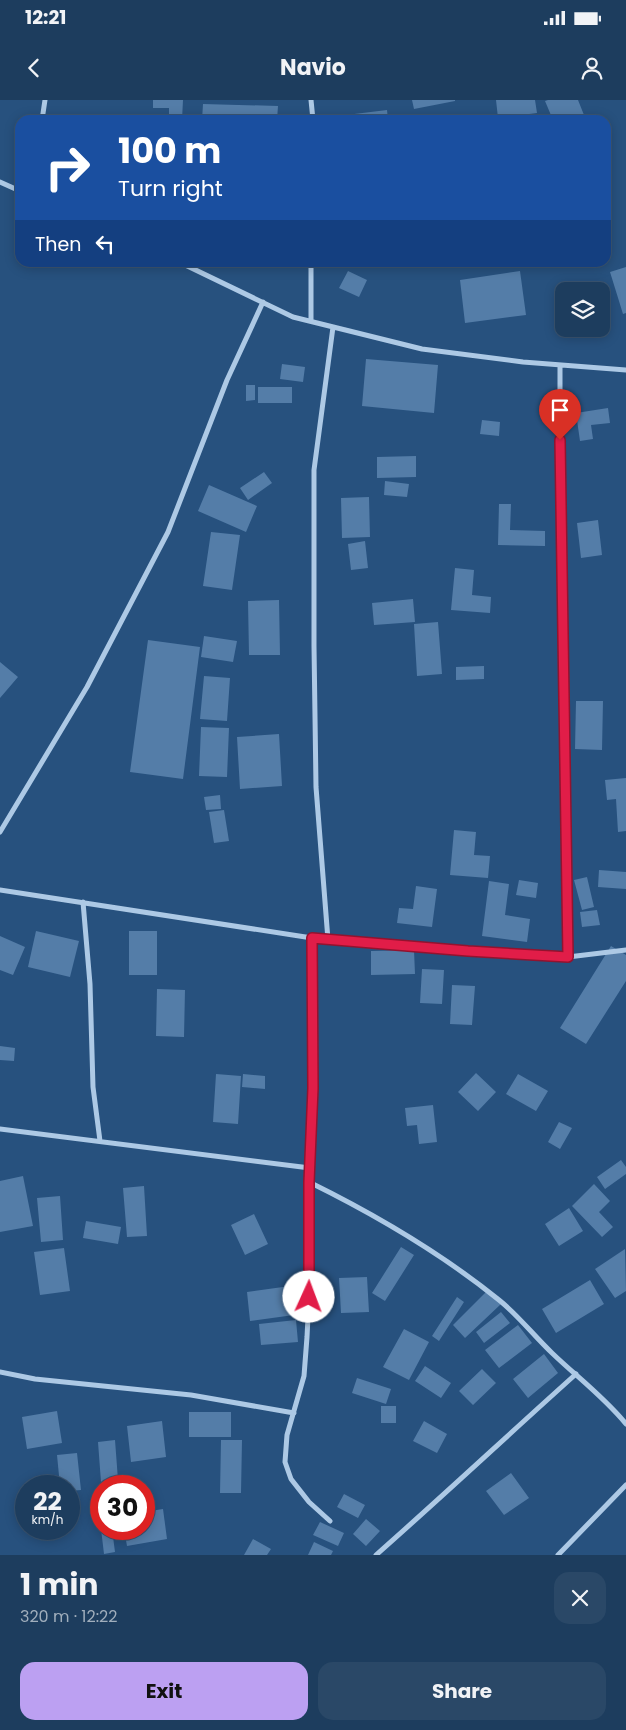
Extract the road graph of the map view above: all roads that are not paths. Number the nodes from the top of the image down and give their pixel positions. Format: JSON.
{"nodes":[{"id":1,"x":45,"y":100,"type":"edge"},
{"id":2,"x":311,"y":100,"type":"edge"},
{"id":3,"x":43,"y":115,"type":"edge"},
{"id":4,"x":312,"y":115,"type":"edge"},
{"id":5,"x":0,"y":182,"type":"edge"},
{"id":6,"x":15,"y":188,"type":"edge"},
{"id":7,"x":190,"y":267,"type":"edge"},
{"id":8,"x":311,"y":267,"type":"edge"},
{"id":9,"x":263,"y":302,"type":"junction"},
{"id":10,"x":311,"y":321,"type":"junction"},
{"id":11,"x":333,"y":327,"type":"junction"},
{"id":12,"x":560,"y":366,"type":"junction"},
{"id":13,"x":626,"y":370,"type":"edge"},
{"id":14,"x":0,"y":832,"type":"edge"},
{"id":15,"x":0,"y":890,"type":"edge"},
{"id":16,"x":83,"y":902,"type":"junction"},
{"id":17,"x":312,"y":938,"type":"junction"},
{"id":18,"x":328,"y":940,"type":"junction"},
{"id":19,"x":626,"y":950,"type":"edge"},
{"id":20,"x":568,"y":957,"type":"junction"},
{"id":21,"x":0,"y":1130,"type":"edge"},
{"id":22,"x":100,"y":1141,"type":"junction"},
{"id":23,"x":310,"y":1168,"type":"junction"},
{"id":24,"x":309,"y":1182,"type":"junction"},
{"id":25,"x":0,"y":1372,"type":"edge"},
{"id":26,"x":576,"y":1374,"type":"junction"},
{"id":27,"x":294,"y":1413,"type":"junction"},
{"id":28,"x":626,"y":1424,"type":"edge"},
{"id":29,"x":626,"y":1485,"type":"edge"},
{"id":30,"x":330,"y":1521,"type":"dead end"},
{"id":31,"x":376,"y":1555,"type":"edge"},
{"id":32,"x":558,"y":1555,"type":"edge"}],
"edges":[{"from":1,"to":3,"type":"street"},
{"from":2,"to":4,"type":"street"},
{"from":5,"to":6,"type":"street"},
{"from":7,"to":9,"type":"street"},
{"from":8,"to":10,"type":"street"},
{"from":9,"to":10,"type":"street"},
{"from":9,"to":14,"type":"street"},
{"from":10,"to":11,"type":"street"},
{"from":11,"to":12,"type":"street"},
{"from":11,"to":18,"type":"street"},
{"from":12,"to":13,"type":"street"},
{"from":12,"to":20,"type":"street"},
{"from":15,"to":16,"type":"street"},
{"from":16,"to":17,"type":"street"},
{"from":16,"to":22,"type":"street"},
{"from":17,"to":18,"type":"street"},
{"from":17,"to":23,"type":"street"},
{"from":18,"to":20,"type":"street"},
{"from":19,"to":20,"type":"street"},
{"from":21,"to":22,"type":"street"},
{"from":22,"to":23,"type":"street"},
{"from":23,"to":24,"type":"street"},
{"from":24,"to":26,"type":"street"},
{"from":24,"to":27,"type":"street"},
{"from":25,"to":27,"type":"street"},
{"from":26,"to":28,"type":"street"},
{"from":26,"to":31,"type":"street"},
{"from":27,"to":30,"type":"street"},
{"from":29,"to":32,"type":"street"}]}
